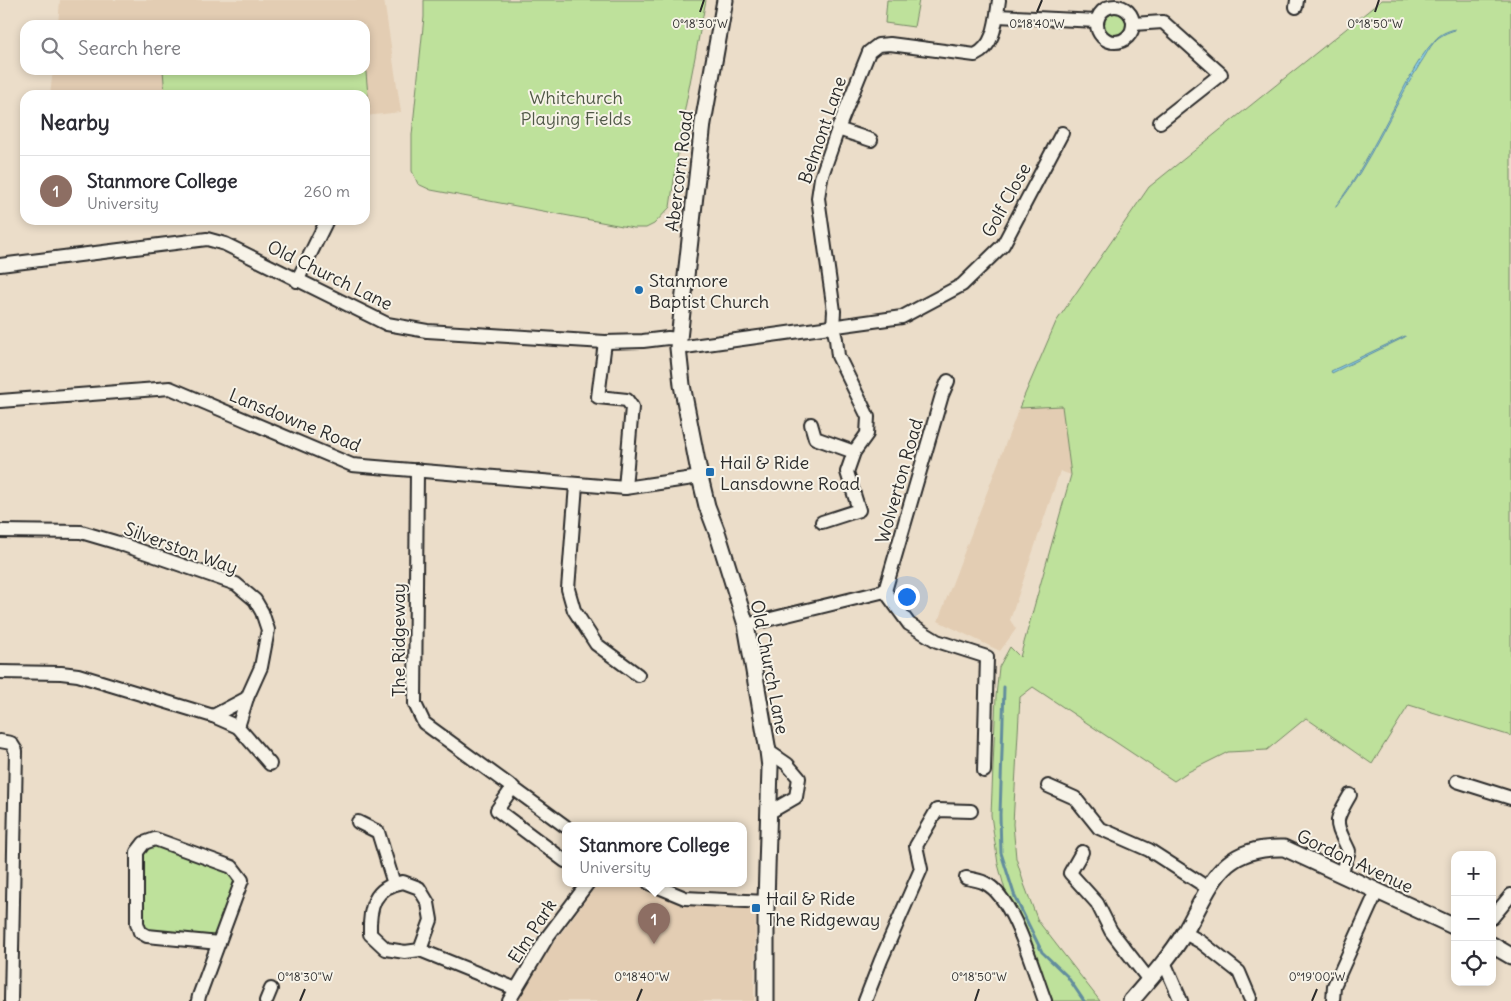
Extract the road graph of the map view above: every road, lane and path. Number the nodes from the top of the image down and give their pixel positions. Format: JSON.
{"nodes":[{"id":1,"x":725,"y":0,"type":"edge"},
{"id":2,"x":999,"y":0,"type":"edge"},
{"id":3,"x":997,"y":16,"type":"junction"},
{"id":4,"x":1097,"y":21,"type":"junction"},
{"id":5,"x":1134,"y":24,"type":"junction"},
{"id":6,"x":1160,"y":122,"type":"dead end"},
{"id":7,"x":838,"y":128,"type":"junction"},
{"id":8,"x":1062,"y":133,"type":"dead end"},
{"id":9,"x":871,"y":140,"type":"dead end"},
{"id":10,"x":325,"y":225,"type":"edge"},
{"id":11,"x":0,"y":265,"type":"edge"},
{"id":12,"x":297,"y":281,"type":"junction"},
{"id":13,"x":833,"y":327,"type":"junction"},
{"id":14,"x":605,"y":342,"type":"junction"},
{"id":15,"x":678,"y":343,"type":"junction"},
{"id":16,"x":948,"y":381,"type":"dead end"},
{"id":17,"x":0,"y":401,"type":"edge"},
{"id":18,"x":811,"y":424,"type":"dead end"},
{"id":19,"x":854,"y":452,"type":"junction"},
{"id":20,"x":417,"y":470,"type":"junction"},
{"id":21,"x":700,"y":477,"type":"junction"},
{"id":22,"x":576,"y":485,"type":"junction"},
{"id":23,"x":625,"y":488,"type":"junction"},
{"id":24,"x":822,"y":522,"type":"dead end"},
{"id":25,"x":0,"y":531,"type":"edge"},
{"id":26,"x":885,"y":591,"type":"junction"},
{"id":27,"x":746,"y":625,"type":"junction"},
{"id":28,"x":0,"y":672,"type":"edge"},
{"id":29,"x":638,"y":675,"type":"dead end"},
{"id":30,"x":247,"y":698,"type":"junction"},
{"id":31,"x":213,"y":716,"type":"junction"},
{"id":32,"x":238,"y":727,"type":"junction"},
{"id":33,"x":0,"y":741,"type":"edge"},
{"id":34,"x":768,"y":751,"type":"junction"},
{"id":35,"x":270,"y":764,"type":"dead end"},
{"id":36,"x":984,"y":771,"type":"dead end"},
{"id":37,"x":1457,"y":781,"type":"dead end"},
{"id":38,"x":1048,"y":786,"type":"dead end"},
{"id":39,"x":513,"y":787,"type":"junction"},
{"id":40,"x":1350,"y":795,"type":"dead end"},
{"id":41,"x":1511,"y":798,"type":"edge"},
{"id":42,"x":972,"y":811,"type":"dead end"},
{"id":43,"x":770,"y":812,"type":"junction"},
{"id":44,"x":358,"y":822,"type":"dead end"},
{"id":45,"x":562,"y":824,"type":"edge"},
{"id":46,"x":1082,"y":852,"type":"dead end"},
{"id":47,"x":562,"y":859,"type":"edge"},
{"id":48,"x":1341,"y":874,"type":"junction"},
{"id":49,"x":966,"y":878,"type":"dead end"},
{"id":50,"x":394,"y":884,"type":"junction"},
{"id":51,"x":585,"y":887,"type":"edge"},
{"id":52,"x":659,"y":887,"type":"edge"},
{"id":53,"x":1208,"y":888,"type":"junction"},
{"id":54,"x":1377,"y":891,"type":"junction"},
{"id":55,"x":1511,"y":895,"type":"edge"},
{"id":56,"x":766,"y":902,"type":"junction"},
{"id":57,"x":1496,"y":913,"type":"edge"},
{"id":58,"x":1451,"y":925,"type":"edge"},
{"id":59,"x":1184,"y":933,"type":"junction"},
{"id":60,"x":220,"y":943,"type":"junction"},
{"id":61,"x":1496,"y":948,"type":"edge"},
{"id":62,"x":420,"y":950,"type":"junction"},
{"id":63,"x":1511,"y":956,"type":"edge"},
{"id":64,"x":1164,"y":962,"type":"junction"},
{"id":65,"x":1149,"y":980,"type":"junction"},
{"id":66,"x":516,"y":989,"type":"junction"},
{"id":67,"x":1250,"y":998,"type":"dead end"},
{"id":68,"x":12,"y":1001,"type":"edge"},
{"id":69,"x":198,"y":1001,"type":"edge"},
{"id":70,"x":509,"y":1001,"type":"edge"},
{"id":71,"x":766,"y":1001,"type":"edge"},
{"id":72,"x":865,"y":1001,"type":"edge"},
{"id":73,"x":1045,"y":1001,"type":"edge"},
{"id":74,"x":1131,"y":1001,"type":"edge"},
{"id":75,"x":1181,"y":1001,"type":"edge"},
{"id":76,"x":1333,"y":1001,"type":"edge"}],
"edges":[{"from":1,"to":15,"type":"street","name":"Abercorn Road"},
{"from":2,"to":3,"type":"street","name":"Belmont Lane"},
{"from":3,"to":4,"type":"street"},
{"from":3,"to":7,"type":"street","name":"Belmont Lane"},
{"from":4,"to":5,"type":"street"},
{"from":4,"to":5,"type":"street"},
{"from":5,"to":6,"type":"street"},
{"from":7,"to":9,"type":"street"},
{"from":7,"to":13,"type":"street","name":"Belmont Lane"},
{"from":8,"to":13,"type":"street","name":"Golf Close"},
{"from":10,"to":12,"type":"street"},
{"from":11,"to":12,"type":"street","name":"Old Church Lane"},
{"from":12,"to":14,"type":"street","name":"Old Church Lane"},
{"from":13,"to":15,"type":"street"},
{"from":13,"to":19,"type":"street","name":"Belmont Lane"},
{"from":14,"to":15,"type":"street","name":"Old Church Lane"},
{"from":14,"to":23,"type":"street"},
{"from":15,"to":21,"type":"street","name":"Old Church Lane"},
{"from":16,"to":26,"type":"street","name":"Wolverton Road"},
{"from":17,"to":20,"type":"street","name":"Lansdowne Road"},
{"from":18,"to":19,"type":"street"},
{"from":19,"to":24,"type":"street","name":"Belmont Lane"},
{"from":20,"to":22,"type":"street","name":"Lansdowne Road"},
{"from":20,"to":39,"type":"street","name":"The Ridgeway"},
{"from":21,"to":23,"type":"street","name":"Lansdowne Road"},
{"from":21,"to":27,"type":"street","name":"Old Church Lane"},
{"from":22,"to":23,"type":"street","name":"Lansdowne Road"},
{"from":22,"to":29,"type":"street"},
{"from":25,"to":30,"type":"street","name":"Silverston Way"},
{"from":26,"to":27,"type":"street"},
{"from":26,"to":36,"type":"street"},
{"from":27,"to":34,"type":"street","name":"Old Church Lane"},
{"from":28,"to":31,"type":"street"},
{"from":30,"to":31,"type":"street"},
{"from":30,"to":32,"type":"street","name":"Silverston Way"},
{"from":31,"to":32,"type":"street"},
{"from":32,"to":35,"type":"street"},
{"from":33,"to":68,"type":"street"},
{"from":34,"to":43,"type":"street","name":"Old Church Lane"},
{"from":34,"to":43,"type":"street"},
{"from":37,"to":41,"type":"street"},
{"from":38,"to":53,"type":"street"},
{"from":39,"to":45,"type":"street","name":"The Ridgeway"},
{"from":39,"to":47,"type":"street"},
{"from":40,"to":48,"type":"street"},
{"from":42,"to":72,"type":"street"},
{"from":43,"to":56,"type":"street","name":"Old Church Lane"},
{"from":44,"to":50,"type":"street"},
{"from":46,"to":65,"type":"street"},
{"from":48,"to":53,"type":"street","name":"Gordon Avenue"},
{"from":48,"to":54,"type":"street","name":"Gordon Avenue"},
{"from":49,"to":73,"type":"street"},
{"from":50,"to":62,"type":"street"},
{"from":50,"to":62,"type":"street"},
{"from":51,"to":66,"type":"street","name":"Elm Park"},
{"from":52,"to":56,"type":"street"},
{"from":53,"to":59,"type":"street","name":"Gordon Avenue"},
{"from":54,"to":58,"type":"street","name":"Gordon Avenue"},
{"from":54,"to":76,"type":"street"},
{"from":55,"to":57,"type":"street"},
{"from":56,"to":71,"type":"street","name":"Old Church Lane"},
{"from":59,"to":64,"type":"street","name":"Gordon Avenue"},
{"from":59,"to":67,"type":"street"},
{"from":60,"to":60,"type":"street"},
{"from":60,"to":69,"type":"street"},
{"from":61,"to":63,"type":"street"},
{"from":62,"to":66,"type":"street"},
{"from":64,"to":65,"type":"street","name":"Gordon Avenue"},
{"from":64,"to":75,"type":"street"},
{"from":65,"to":74,"type":"street","name":"Gordon Avenue"},
{"from":66,"to":70,"type":"street","name":"Elm Park"}]}
